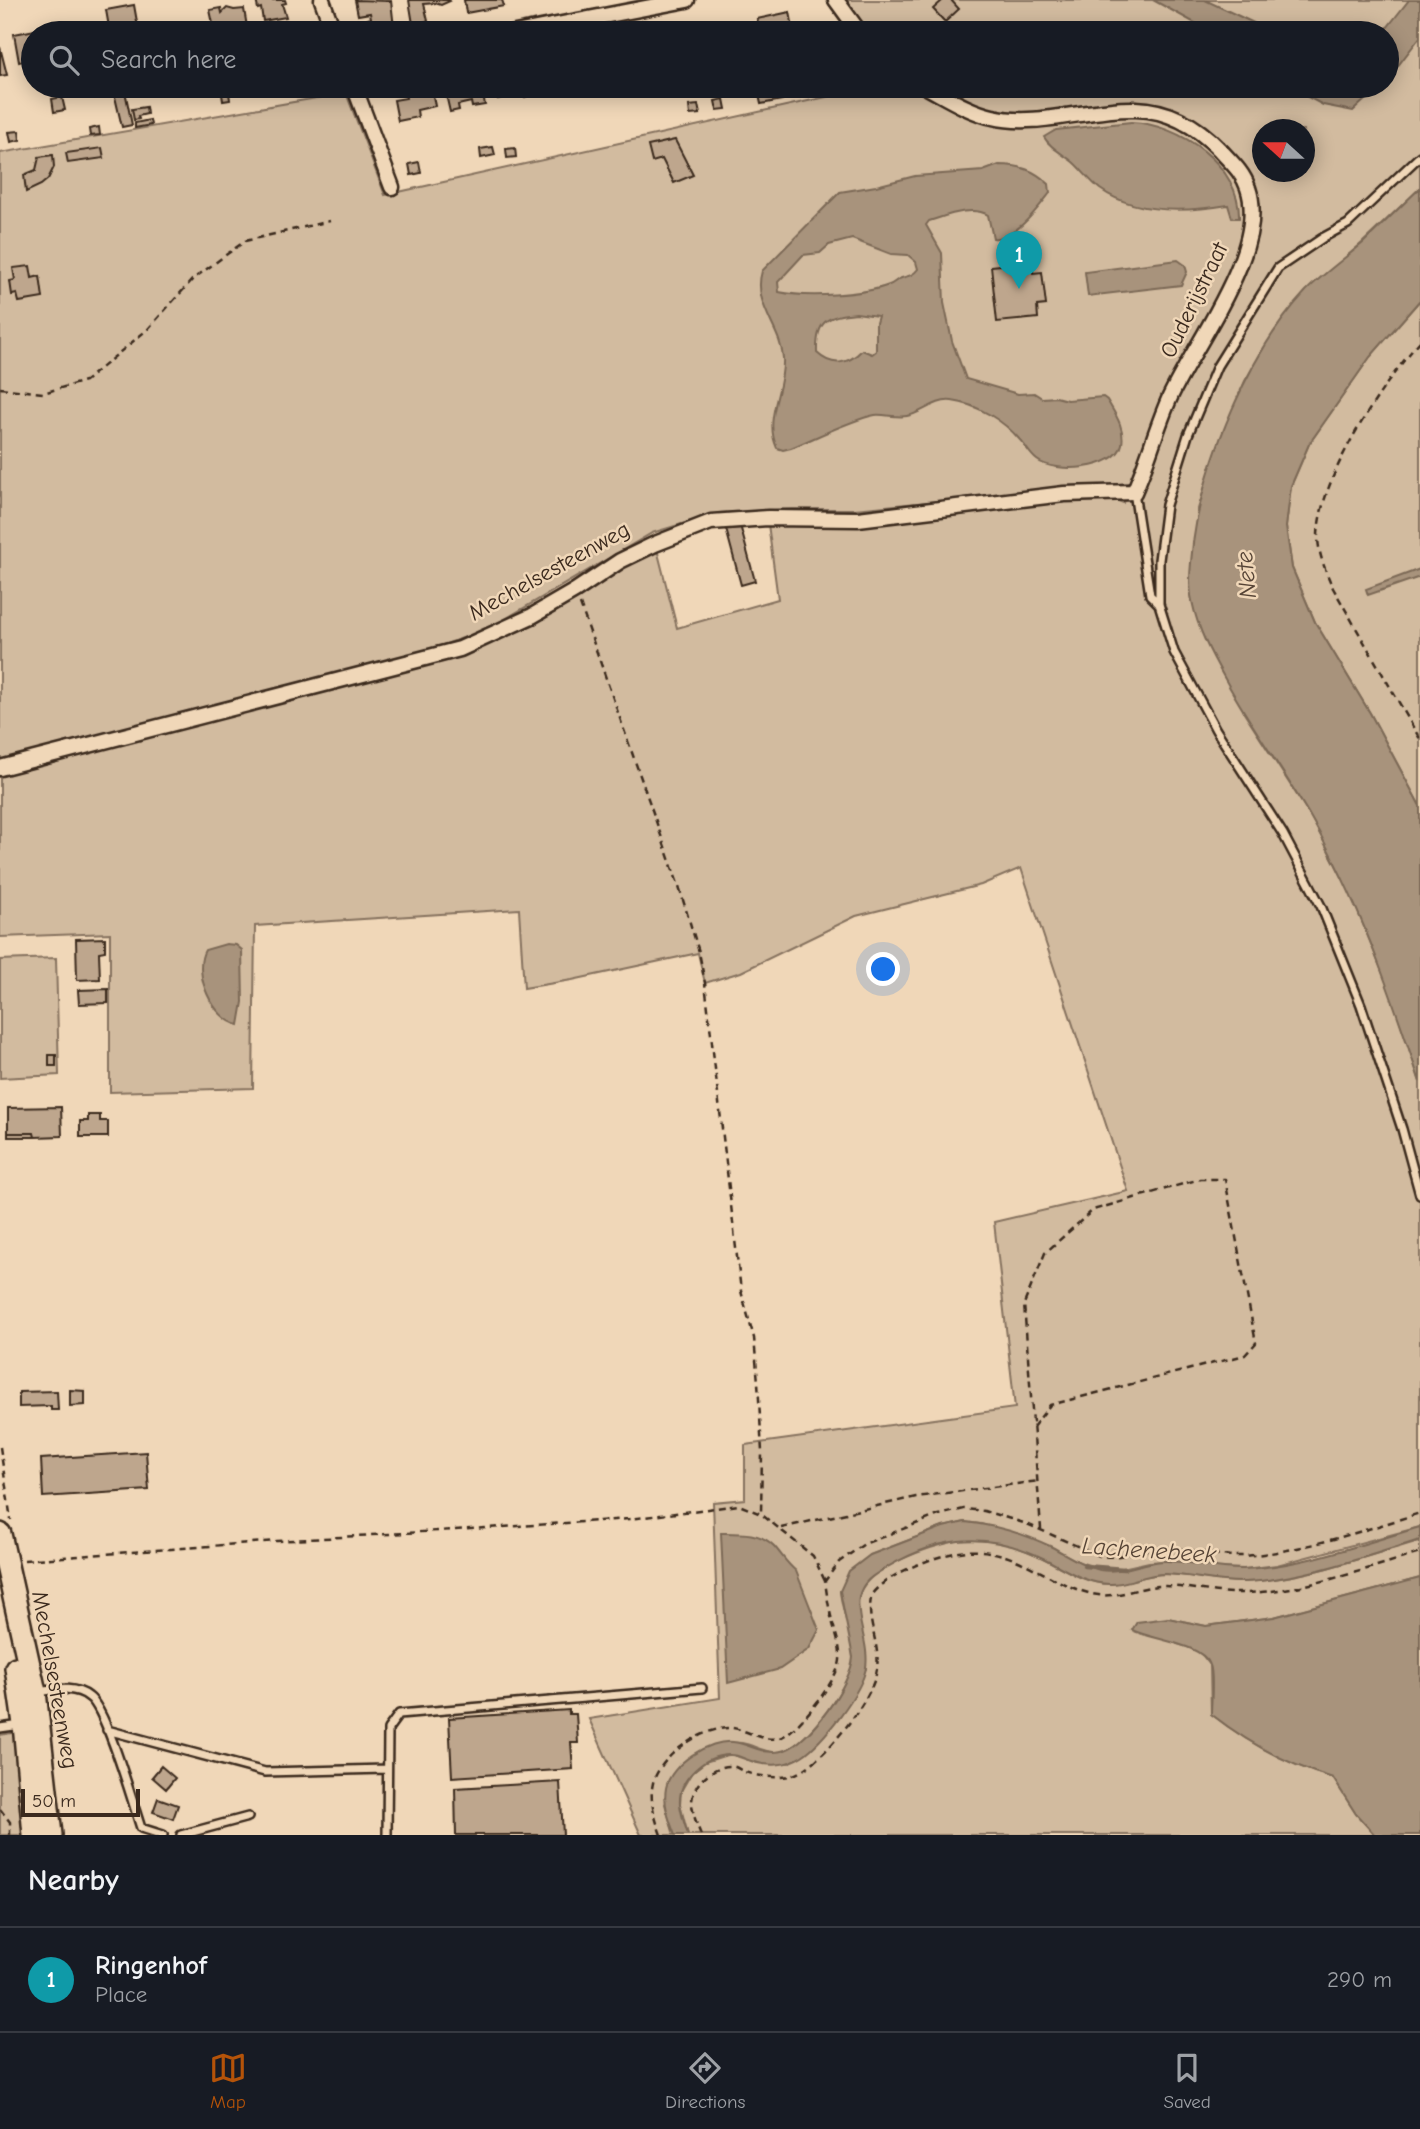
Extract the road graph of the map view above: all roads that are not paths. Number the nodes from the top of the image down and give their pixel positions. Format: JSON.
{"nodes":[{"id":1,"x":322,"y":0,"type":"edge"},
{"id":2,"x":687,"y":0,"type":"edge"},
{"id":3,"x":836,"y":0,"type":"edge"},
{"id":4,"x":330,"y":21,"type":"edge"},
{"id":5,"x":578,"y":21,"type":"edge"},
{"id":6,"x":851,"y":21,"type":"edge"},
{"id":7,"x":359,"y":98,"type":"edge"},
{"id":8,"x":948,"y":98,"type":"edge"},
{"id":9,"x":1420,"y":156,"type":"edge"},
{"id":10,"x":392,"y":187,"type":"dead end"},
{"id":11,"x":1134,"y":492,"type":"junction"},
{"id":12,"x":1159,"y":604,"type":"junction"},
{"id":13,"x":0,"y":768,"type":"edge"},
{"id":14,"x":1420,"y":1195,"type":"edge"},
{"id":15,"x":0,"y":1534,"type":"edge"},
{"id":16,"x":0,"y":1587,"type":"edge"},
{"id":17,"x":702,"y":1688,"type":"dead end"},
{"id":18,"x":35,"y":1692,"type":"junction"},
{"id":19,"x":32,"y":1723,"type":"junction"},
{"id":20,"x":0,"y":1728,"type":"edge"},
{"id":21,"x":107,"y":1730,"type":"junction"},
{"id":22,"x":386,"y":1769,"type":"junction"},
{"id":23,"x":248,"y":1817,"type":"dead end"},
{"id":24,"x":34,"y":1835,"type":"edge"},
{"id":25,"x":51,"y":1835,"type":"edge"},
{"id":26,"x":163,"y":1835,"type":"edge"},
{"id":27,"x":181,"y":1835,"type":"edge"},
{"id":28,"x":387,"y":1835,"type":"edge"}],
"edges":[{"from":1,"to":4,"type":"street"},
{"from":2,"to":5,"type":"street"},
{"from":3,"to":6,"type":"street"},
{"from":7,"to":10,"type":"street"},
{"from":8,"to":11,"type":"street","name":"Ouderijstraat"},
{"from":9,"to":12,"type":"lane"},
{"from":11,"to":12,"type":"lane"},
{"from":11,"to":13,"type":"street","name":"Mechelsesteenweg"},
{"from":12,"to":14,"type":"lane"},
{"from":15,"to":18,"type":"main road","name":"Mechelsesteenweg"},
{"from":16,"to":19,"type":"main road","name":"Mechelsesteenweg"},
{"from":17,"to":22,"type":"lane"},
{"from":18,"to":19,"type":"main road","name":"Mechelsesteenweg"},
{"from":18,"to":21,"type":"lane"},
{"from":19,"to":20,"type":"lane"},
{"from":19,"to":24,"type":"main road","name":"Mechelsesteenweg"},
{"from":19,"to":25,"type":"main road","name":"Mechelsesteenweg"},
{"from":21,"to":22,"type":"lane"},
{"from":21,"to":26,"type":"lane"},
{"from":22,"to":28,"type":"lane"},
{"from":23,"to":27,"type":"lane"}]}
